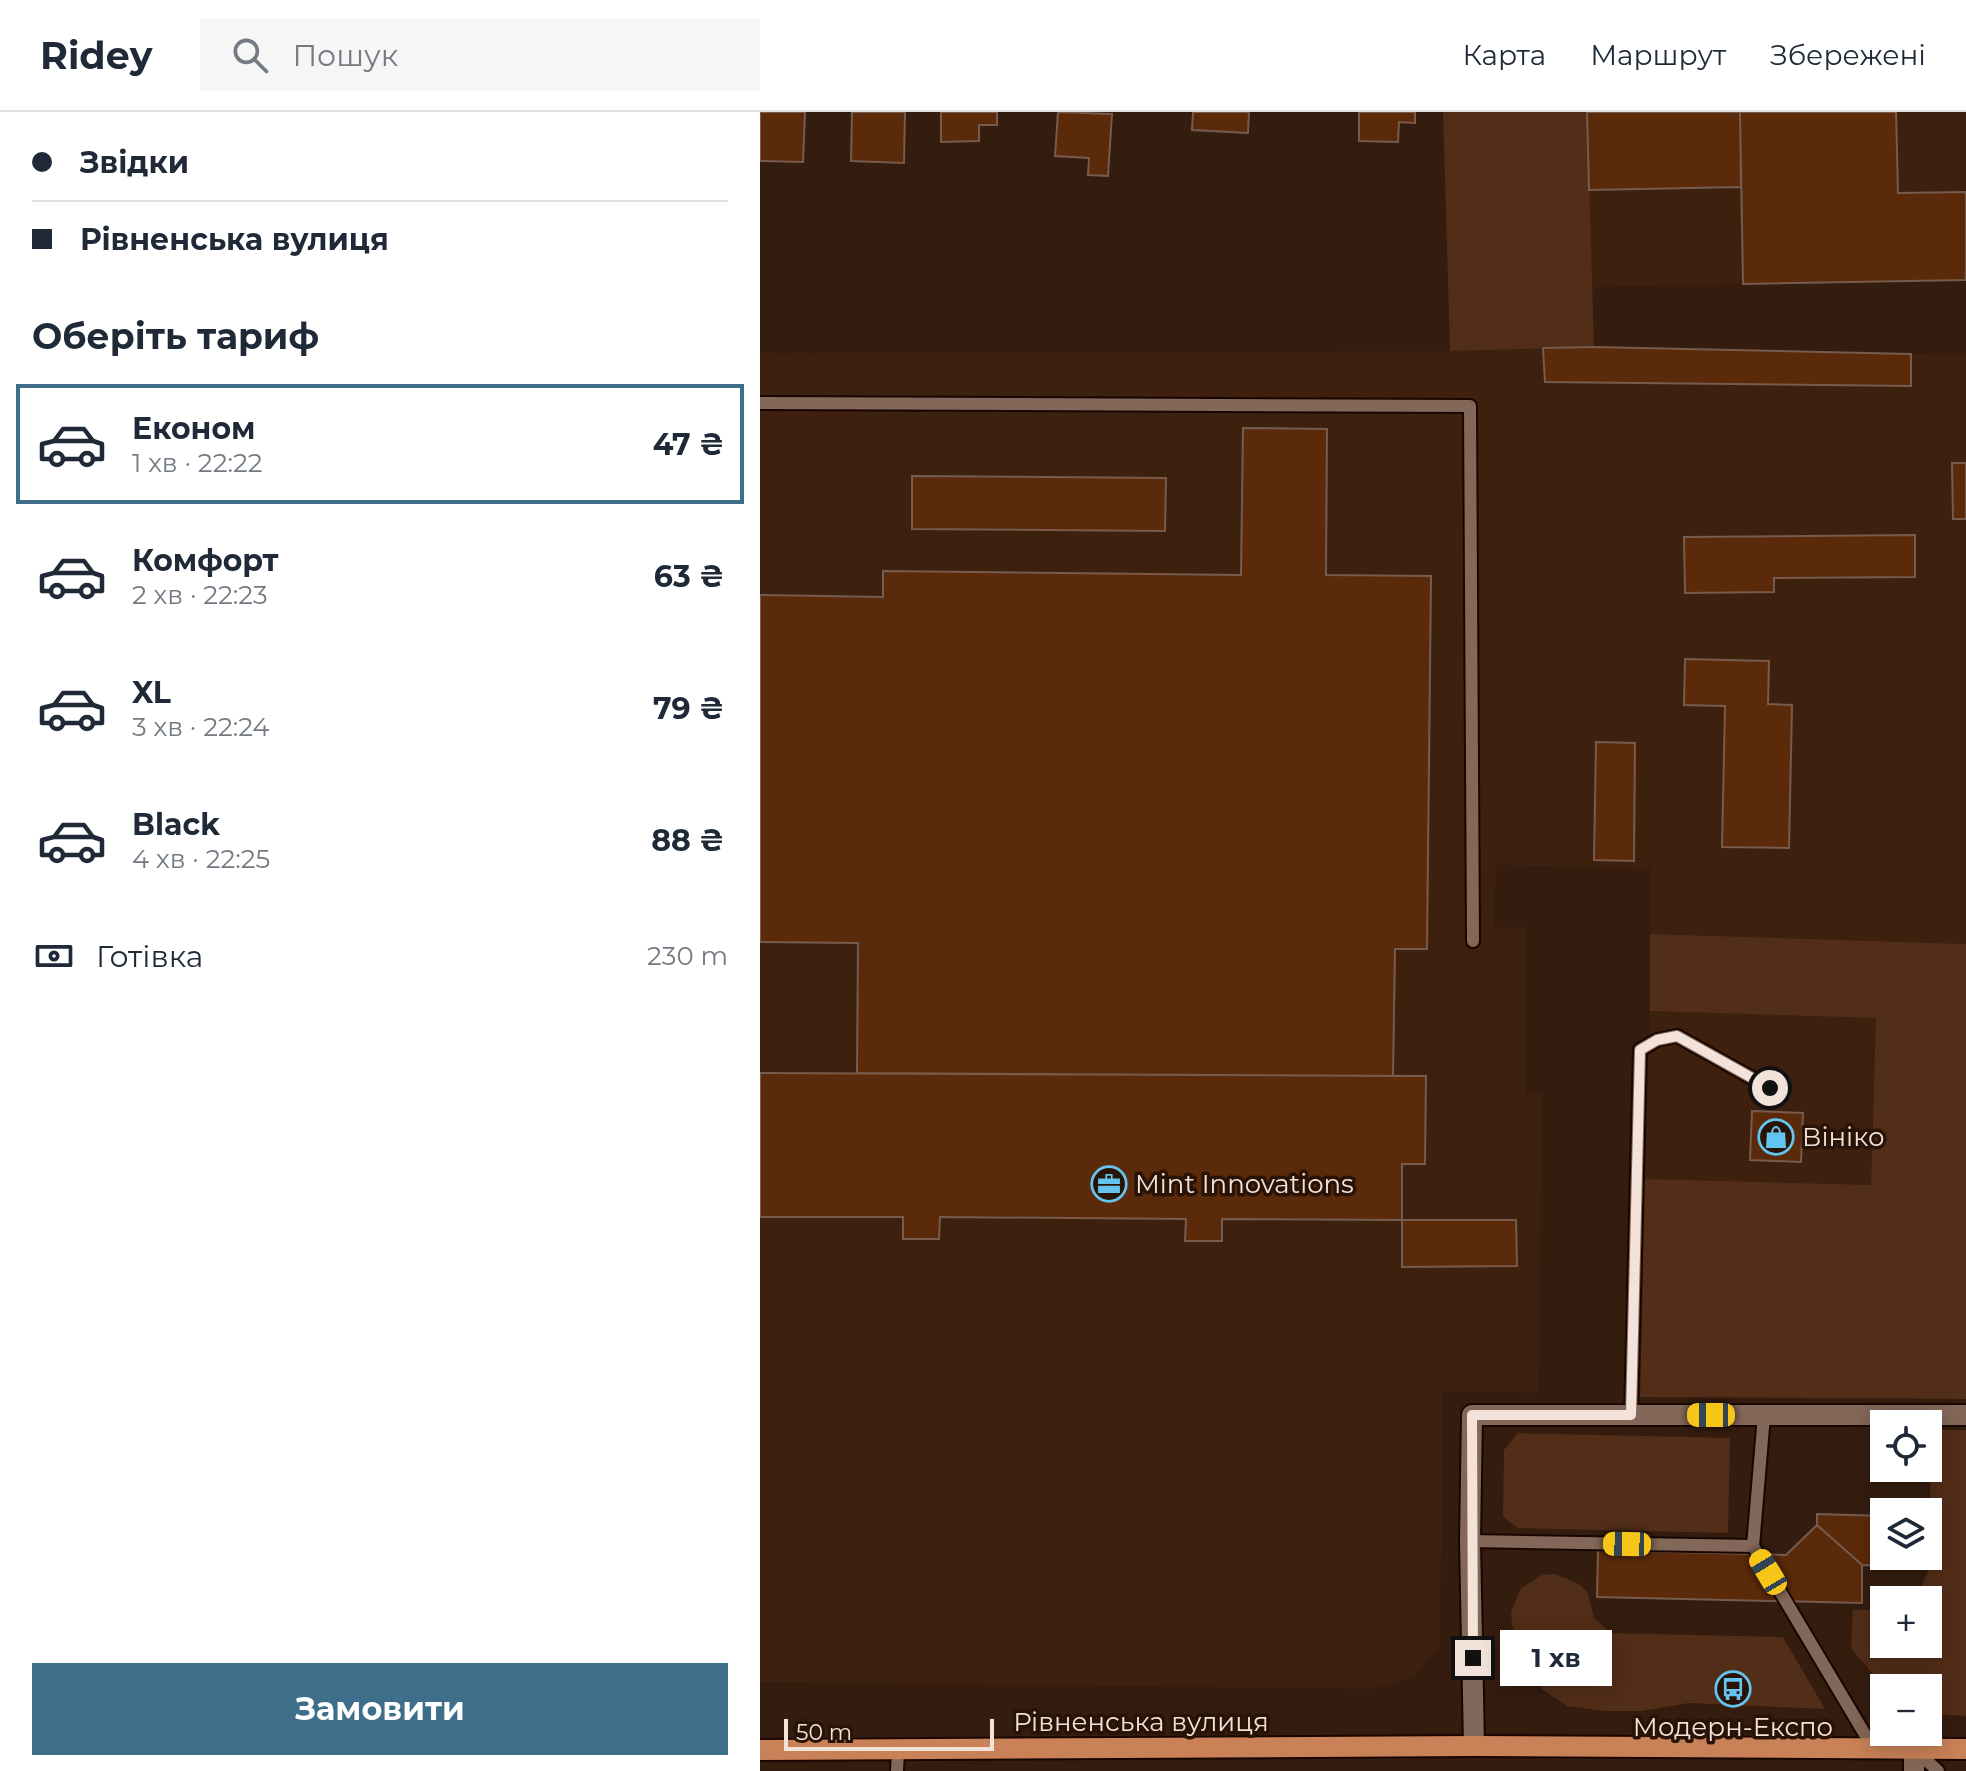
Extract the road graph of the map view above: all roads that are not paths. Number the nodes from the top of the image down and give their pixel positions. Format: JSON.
{"nodes":[{"id":1,"x":760,"y":403,"type":"edge"},
{"id":2,"x":1473,"y":941,"type":"dead end"},
{"id":3,"x":1770,"y":1088,"type":"dead end"},
{"id":4,"x":1631,"y":1415,"type":"junction"},
{"id":5,"x":1764,"y":1415,"type":"junction"},
{"id":6,"x":1966,"y":1415,"type":"edge"},
{"id":7,"x":1470,"y":1541,"type":"junction"},
{"id":8,"x":1753,"y":1546,"type":"junction"},
{"id":9,"x":1474,"y":1746,"type":"junction"},
{"id":10,"x":1873,"y":1748,"type":"junction"},
{"id":11,"x":1914,"y":1749,"type":"junction"},
{"id":12,"x":1966,"y":1749,"type":"edge"},
{"id":13,"x":760,"y":1750,"type":"edge"},
{"id":14,"x":898,"y":1750,"type":"junction"},
{"id":15,"x":897,"y":1771,"type":"edge"},
{"id":16,"x":1914,"y":1771,"type":"edge"},
{"id":17,"x":1938,"y":1771,"type":"edge"}],
"edges":[{"from":1,"to":2,"type":"lane"},
{"from":3,"to":4,"type":"lane"},
{"from":4,"to":5,"type":"street"},
{"from":4,"to":7,"type":"street"},
{"from":5,"to":6,"type":"street"},
{"from":5,"to":8,"type":"lane"},
{"from":7,"to":8,"type":"lane"},
{"from":7,"to":9,"type":"street"},
{"from":8,"to":10,"type":"lane"},
{"from":9,"to":10,"type":"main road","name":"Рівненська вулиця"},
{"from":9,"to":14,"type":"main road","name":"Рівненська вулиця"},
{"from":10,"to":11,"type":"main road","name":"Рівненська вулиця"},
{"from":11,"to":12,"type":"main road","name":"Рівненська вулиця"},
{"from":11,"to":16,"type":"street"},
{"from":11,"to":17,"type":"lane"},
{"from":13,"to":14,"type":"main road","name":"Рівненська вулиця"},
{"from":14,"to":15,"type":"lane"}]}
